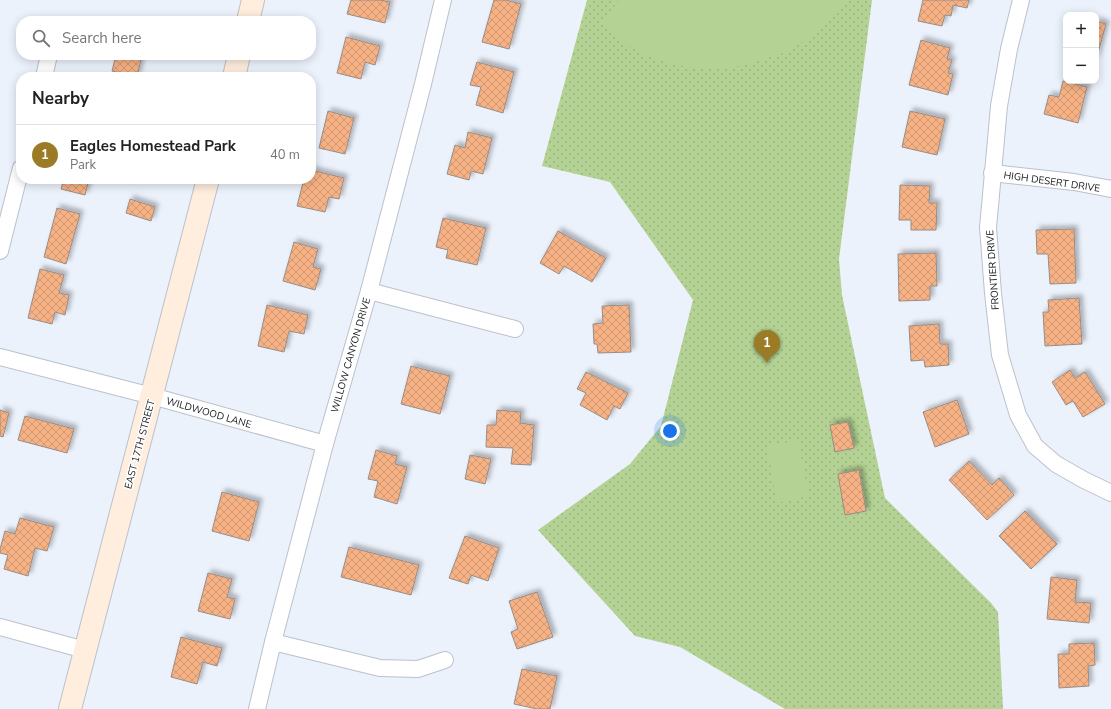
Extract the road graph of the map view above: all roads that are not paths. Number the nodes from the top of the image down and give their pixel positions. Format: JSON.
{"nodes":[{"id":1,"x":253,"y":0,"type":"edge"},
{"id":2,"x":443,"y":0,"type":"edge"},
{"id":3,"x":1021,"y":0,"type":"edge"},
{"id":4,"x":249,"y":16,"type":"edge"},
{"id":5,"x":48,"y":60,"type":"edge"},
{"id":6,"x":238,"y":60,"type":"edge"},
{"id":7,"x":45,"y":72,"type":"edge"},
{"id":8,"x":235,"y":72,"type":"edge"},
{"id":9,"x":992,"y":173,"type":"junction"},
{"id":10,"x":17,"y":184,"type":"edge"},
{"id":11,"x":207,"y":184,"type":"edge"},
{"id":12,"x":1111,"y":189,"type":"edge"},
{"id":13,"x":0,"y":251,"type":"edge"},
{"id":14,"x":369,"y":290,"type":"junction"},
{"id":15,"x":515,"y":329,"type":"dead end"},
{"id":16,"x":0,"y":357,"type":"edge"},
{"id":17,"x":152,"y":396,"type":"junction"},
{"id":18,"x":325,"y":444,"type":"junction"},
{"id":19,"x":1111,"y":493,"type":"edge"},
{"id":20,"x":0,"y":627,"type":"edge"},
{"id":21,"x":273,"y":642,"type":"junction"},
{"id":22,"x":85,"y":650,"type":"junction"},
{"id":23,"x":445,"y":660,"type":"dead end"},
{"id":24,"x":70,"y":709,"type":"edge"},
{"id":25,"x":257,"y":709,"type":"edge"}],
"edges":[{"from":1,"to":4,"type":"main road"},
{"from":2,"to":14,"type":"street","name":"WILLOW CANYON DRIVE"},
{"from":3,"to":9,"type":"street","name":"FRONTIER DRIVE"},
{"from":5,"to":7,"type":"street"},
{"from":6,"to":8,"type":"main road"},
{"from":9,"to":12,"type":"street","name":"HIGH DESERT DRIVE"},
{"from":9,"to":19,"type":"street","name":"FRONTIER DRIVE"},
{"from":10,"to":13,"type":"street"},
{"from":11,"to":17,"type":"main road","name":"EAST 17TH STREET"},
{"from":14,"to":15,"type":"street"},
{"from":14,"to":18,"type":"street","name":"WILLOW CANYON DRIVE"},
{"from":16,"to":17,"type":"street","name":"WILDWOOD LANE"},
{"from":17,"to":18,"type":"street","name":"WILDWOOD LANE"},
{"from":17,"to":22,"type":"main road","name":"EAST 17TH STREET"},
{"from":18,"to":21,"type":"street","name":"WILLOW CANYON DRIVE"},
{"from":20,"to":22,"type":"street"},
{"from":21,"to":23,"type":"street"},
{"from":21,"to":25,"type":"street","name":"WILLOW CANYON DRIVE"},
{"from":22,"to":24,"type":"main road","name":"EAST 17TH STREET"}]}
